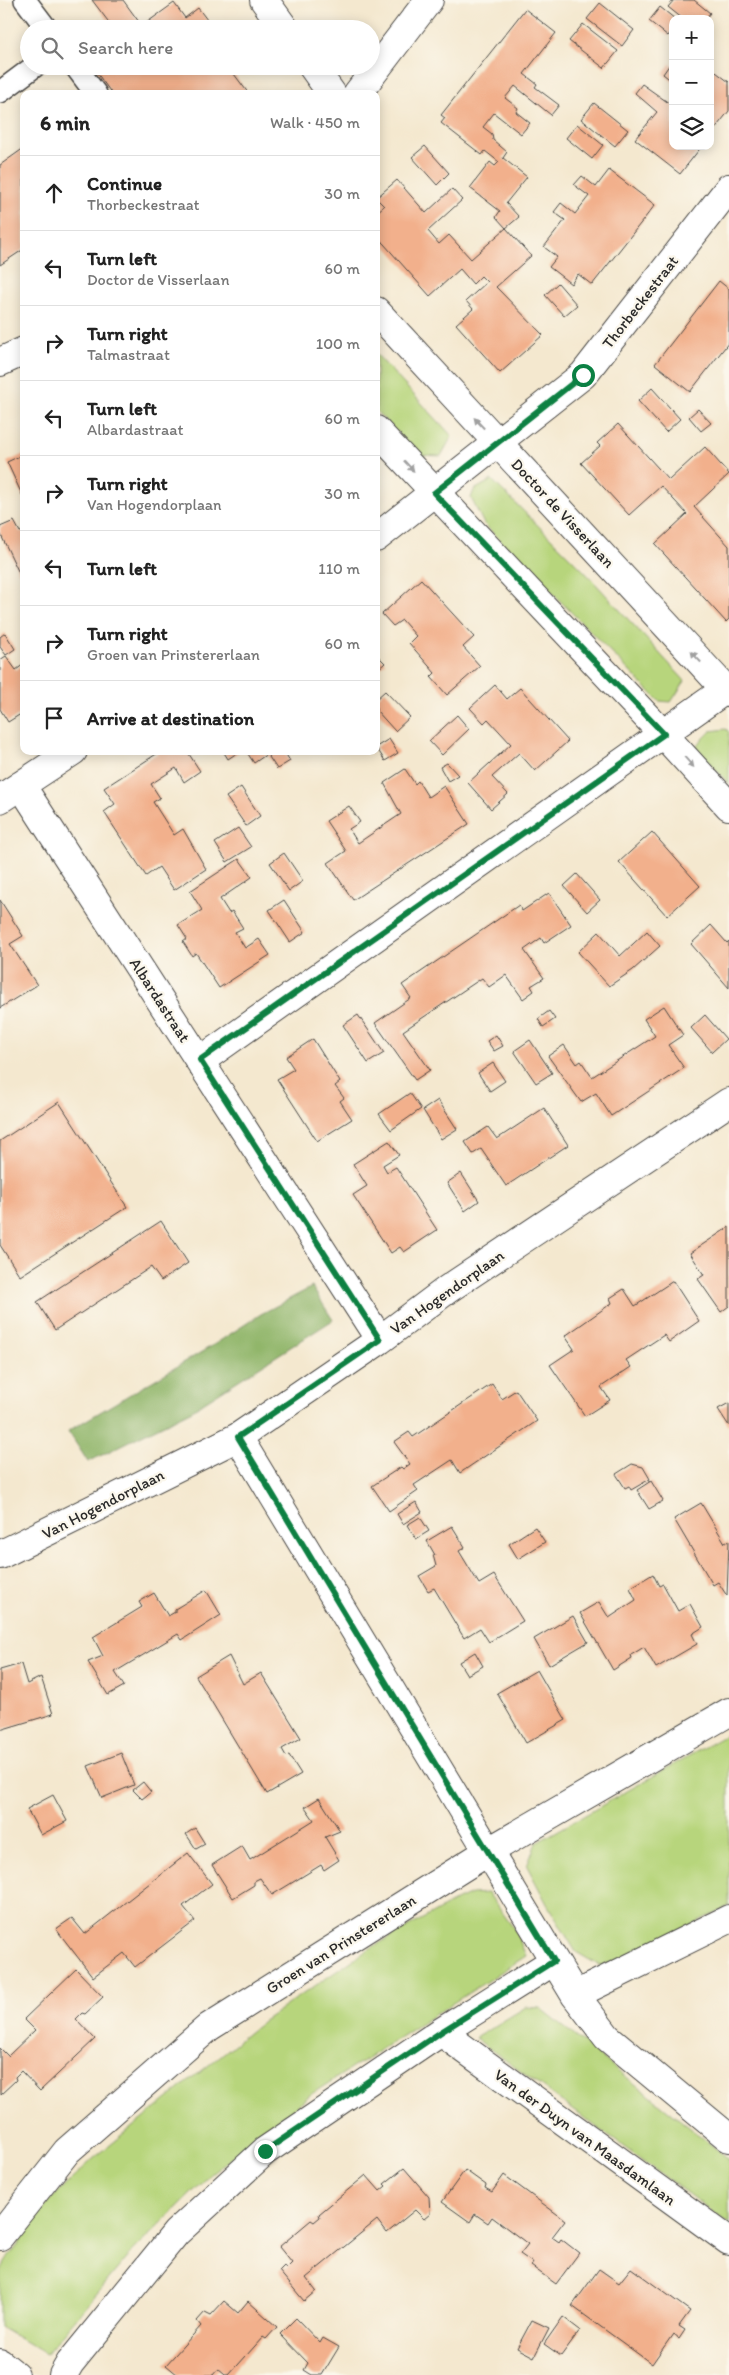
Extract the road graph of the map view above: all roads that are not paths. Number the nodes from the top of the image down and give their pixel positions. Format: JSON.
{"nodes":[{"id":1,"x":25,"y":0,"type":"edge"},
{"id":2,"x":264,"y":0,"type":"edge"},
{"id":3,"x":429,"y":0,"type":"edge"},
{"id":4,"x":40,"y":20,"type":"edge"},
{"id":5,"x":278,"y":20,"type":"edge"},
{"id":6,"x":380,"y":65,"type":"edge"},
{"id":7,"x":23,"y":75,"type":"edge"},
{"id":8,"x":82,"y":75,"type":"edge"},
{"id":9,"x":318,"y":75,"type":"edge"},
{"id":10,"x":372,"y":75,"type":"edge"},
{"id":11,"x":93,"y":90,"type":"edge"},
{"id":12,"x":329,"y":90,"type":"edge"},
{"id":13,"x":361,"y":90,"type":"edge"},
{"id":14,"x":0,"y":92,"type":"edge"},
{"id":15,"x":729,"y":188,"type":"edge"},
{"id":16,"x":380,"y":315,"type":"edge"},
{"id":17,"x":20,"y":353,"type":"edge"},
{"id":18,"x":0,"y":362,"type":"edge"},
{"id":19,"x":380,"y":434,"type":"edge"},
{"id":20,"x":498,"y":444,"type":"junction"},
{"id":21,"x":434,"y":493,"type":"junction"},
{"id":22,"x":380,"y":535,"type":"edge"},
{"id":23,"x":728,"y":690,"type":"edge"},
{"id":24,"x":664,"y":734,"type":"junction"},
{"id":25,"x":67,"y":755,"type":"edge"},
{"id":26,"x":11,"y":792,"type":"edge"},
{"id":27,"x":729,"y":806,"type":"edge"},
{"id":28,"x":200,"y":1060,"type":"junction"},
{"id":29,"x":729,"y":1102,"type":"edge"},
{"id":30,"x":380,"y":1340,"type":"junction"},
{"id":31,"x":238,"y":1437,"type":"junction"},
{"id":32,"x":1,"y":1551,"type":"edge"},
{"id":33,"x":729,"y":1712,"type":"edge"},
{"id":34,"x":489,"y":1851,"type":"junction"},
{"id":35,"x":729,"y":1919,"type":"edge"},
{"id":36,"x":554,"y":1961,"type":"junction"},
{"id":37,"x":575,"y":1995,"type":"junction"},
{"id":38,"x":441,"y":2032,"type":"junction"},
{"id":39,"x":729,"y":2138,"type":"edge"},
{"id":40,"x":0,"y":2236,"type":"edge"},
{"id":41,"x":729,"y":2241,"type":"edge"},
{"id":42,"x":0,"y":2364,"type":"edge"},
{"id":43,"x":16,"y":2375,"type":"edge"},
{"id":44,"x":63,"y":2375,"type":"edge"}],
"edges":[{"from":1,"to":4,"type":"lane"},
{"from":2,"to":5,"type":"street"},
{"from":3,"to":6,"type":"street"},
{"from":7,"to":14,"type":"lane"},
{"from":8,"to":11,"type":"lane"},
{"from":9,"to":12,"type":"street"},
{"from":10,"to":13,"type":"street"},
{"from":15,"to":20,"type":"street","name":"Thorbeckestraat"},
{"from":20,"to":16,"type":"street","name":"Doctor de Visserlaan","one_way":true},
{"from":17,"to":18,"type":"street"},
{"from":19,"to":21,"type":"street","one_way":true},
{"from":20,"to":21,"type":"street","name":"Thorbeckestraat"},
{"from":23,"to":20,"type":"street","name":"Doctor de Visserlaan","one_way":true},
{"from":21,"to":22,"type":"street","name":"Thorbeckestraat"},
{"from":21,"to":24,"type":"street"},
{"from":23,"to":24,"type":"street"},
{"from":24,"to":27,"type":"street","one_way":true},
{"from":24,"to":28,"type":"street"},
{"from":25,"to":26,"type":"street"},
{"from":26,"to":28,"type":"street","name":"Albardastraat"},
{"from":28,"to":30,"type":"street","name":"Albardastraat"},
{"from":29,"to":30,"type":"street","name":"Van Hogendorplaan"},
{"from":30,"to":31,"type":"street","name":"Van Hogendorplaan"},
{"from":31,"to":32,"type":"street","name":"Van Hogendorplaan"},
{"from":31,"to":34,"type":"street"},
{"from":33,"to":34,"type":"street","name":"Groen van Prinstererlaan"},
{"from":34,"to":36,"type":"street"},
{"from":34,"to":40,"type":"street","name":"Groen van Prinstererlaan"},
{"from":35,"to":37,"type":"street"},
{"from":36,"to":37,"type":"street"},
{"from":36,"to":38,"type":"street"},
{"from":37,"to":39,"type":"street"},
{"from":38,"to":41,"type":"street","name":"Van der Duyn van Maasdamlaan"},
{"from":38,"to":44,"type":"street"},
{"from":42,"to":43,"type":"street"}]}
